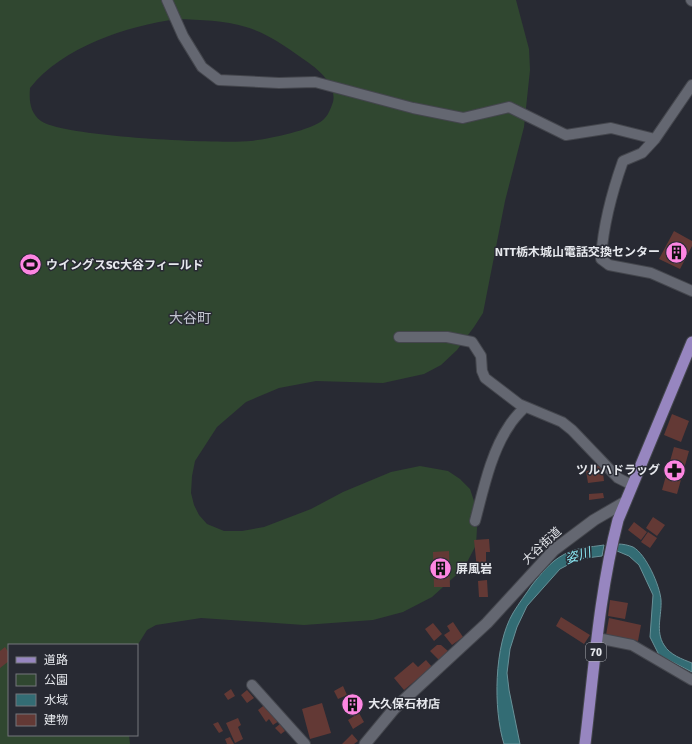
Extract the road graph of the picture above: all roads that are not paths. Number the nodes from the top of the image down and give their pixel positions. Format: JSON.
{"nodes":[{"id":1,"x":167,"y":0,"type":"edge"},
{"id":2,"x":692,"y":85,"type":"edge"},
{"id":3,"x":654,"y":139,"type":"junction"},
{"id":4,"x":692,"y":291,"type":"edge"},
{"id":5,"x":399,"y":337,"type":"dead end"},
{"id":6,"x":692,"y":342,"type":"edge"},
{"id":7,"x":525,"y":407,"type":"junction"},
{"id":8,"x":632,"y":485,"type":"junction"},
{"id":9,"x":626,"y":502,"type":"junction"},
{"id":10,"x":475,"y":521,"type":"dead end"},
{"id":11,"x":597,"y":638,"type":"junction"},
{"id":12,"x":692,"y":680,"type":"edge"},
{"id":13,"x":252,"y":685,"type":"dead end"},
{"id":14,"x":305,"y":744,"type":"edge"},
{"id":15,"x":365,"y":744,"type":"edge"},
{"id":16,"x":585,"y":744,"type":"edge"}],
"edges":[{"from":1,"to":3,"type":"street"},
{"from":2,"to":3,"type":"street"},
{"from":3,"to":4,"type":"street"},
{"from":5,"to":7,"type":"street"},
{"from":6,"to":8,"type":"main road","number":"70"},
{"from":7,"to":8,"type":"street"},
{"from":7,"to":10,"type":"street"},
{"from":8,"to":9,"type":"main road","number":"70"},
{"from":9,"to":11,"type":"main road","number":"70"},
{"from":9,"to":15,"type":"main road","name":"大谷街道"},
{"from":11,"to":12,"type":"street"},
{"from":11,"to":16,"type":"main road","number":"70"},
{"from":13,"to":14,"type":"street"}]}
